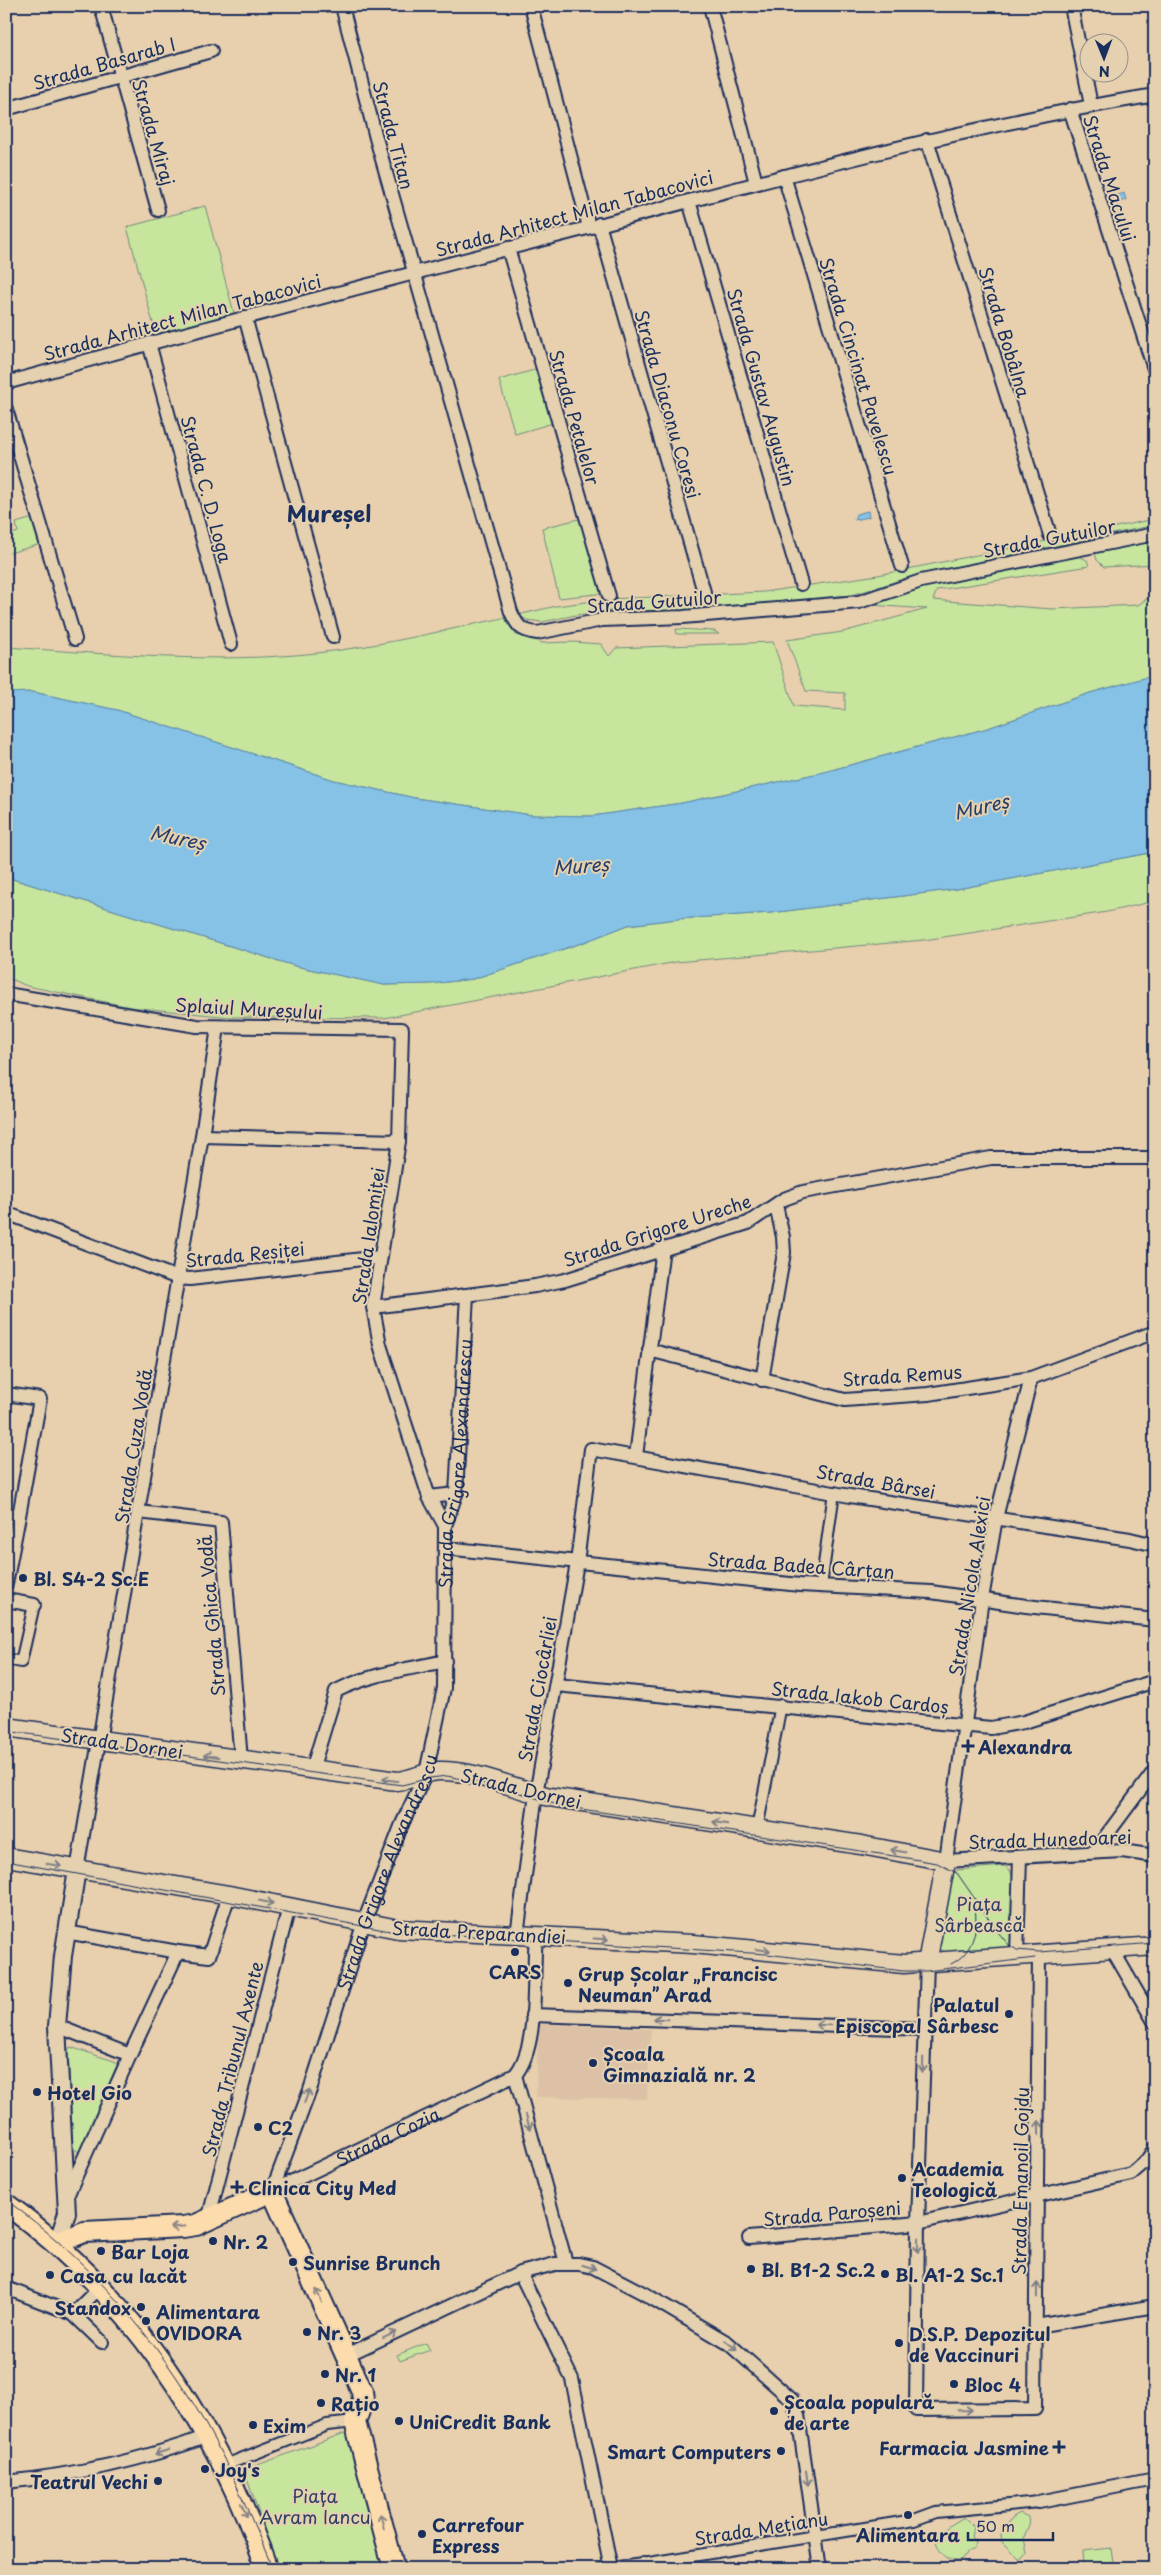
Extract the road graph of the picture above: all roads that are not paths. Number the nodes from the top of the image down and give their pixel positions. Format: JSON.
{"nodes":[{"id":1,"x":101,"y":6,"type":"edge"},
{"id":2,"x":342,"y":6,"type":"edge"},
{"id":3,"x":531,"y":6,"type":"edge"},
{"id":4,"x":710,"y":6,"type":"edge"},
{"id":5,"x":1071,"y":6,"type":"edge"},
{"id":6,"x":211,"y":51,"type":"dead end"},
{"id":7,"x":120,"y":76,"type":"junction"},
{"id":8,"x":1155,"y":95,"type":"edge"},
{"id":9,"x":1091,"y":105,"type":"junction"},
{"id":10,"x":6,"y":109,"type":"edge"},
{"id":11,"x":1070,"y":109,"type":"junction"},
{"id":12,"x":927,"y":140,"type":"junction"},
{"id":13,"x":784,"y":176,"type":"junction"},
{"id":14,"x":756,"y":183,"type":"junction"},
{"id":15,"x":689,"y":201,"type":"junction"},
{"id":16,"x":158,"y":210,"type":"dead end"},
{"id":17,"x":594,"y":226,"type":"junction"},
{"id":18,"x":508,"y":248,"type":"junction"},
{"id":19,"x":414,"y":273,"type":"junction"},
{"id":20,"x":246,"y":317,"type":"junction"},
{"id":21,"x":149,"y":343,"type":"junction"},
{"id":22,"x":1155,"y":372,"type":"edge"},
{"id":23,"x":6,"y":383,"type":"edge"},
{"id":24,"x":6,"y":409,"type":"edge"},
{"id":25,"x":1155,"y":534,"type":"edge"},
{"id":26,"x":1050,"y":536,"type":"dead end"},
{"id":27,"x":902,"y":566,"type":"dead end"},
{"id":28,"x":801,"y":584,"type":"dead end"},
{"id":29,"x":704,"y":592,"type":"dead end"},
{"id":30,"x":609,"y":596,"type":"dead end"},
{"id":31,"x":333,"y":637,"type":"dead end"},
{"id":32,"x":75,"y":639,"type":"dead end"},
{"id":33,"x":231,"y":644,"type":"dead end"},
{"id":34,"x":6,"y":994,"type":"edge"},
{"id":35,"x":218,"y":1027,"type":"junction"},
{"id":36,"x":402,"y":1029,"type":"joint"},
{"id":37,"x":202,"y":1136,"type":"junction"},
{"id":38,"x":399,"y":1140,"type":"junction"},
{"id":39,"x":1155,"y":1158,"type":"edge"},
{"id":40,"x":776,"y":1205,"type":"junction"},
{"id":41,"x":6,"y":1212,"type":"edge"},
{"id":42,"x":663,"y":1248,"type":"junction"},
{"id":43,"x":380,"y":1257,"type":"junction"},
{"id":44,"x":178,"y":1278,"type":"junction"},
{"id":45,"x":467,"y":1295,"type":"junction"},
{"id":46,"x":373,"y":1307,"type":"junction"},
{"id":47,"x":1155,"y":1332,"type":"edge"},
{"id":48,"x":649,"y":1350,"type":"junction"},
{"id":49,"x":1031,"y":1378,"type":"junction"},
{"id":50,"x":762,"y":1380,"type":"junction"},
{"id":51,"x":6,"y":1394,"type":"edge"},
{"id":52,"x":591,"y":1450,"type":"joint"},
{"id":53,"x":636,"y":1456,"type":"junction"},
{"id":54,"x":834,"y":1492,"type":"junction"},
{"id":55,"x":456,"y":1494,"type":"junction"},
{"id":56,"x":429,"y":1497,"type":"junction"},
{"id":57,"x":139,"y":1512,"type":"junction"},
{"id":58,"x":13,"y":1515,"type":"edge"},
{"id":59,"x":996,"y":1518,"type":"junction"},
{"id":60,"x":445,"y":1526,"type":"junction"},
{"id":61,"x":10,"y":1539,"type":"edge"},
{"id":62,"x":1155,"y":1545,"type":"edge"},
{"id":63,"x":445,"y":1548,"type":"junction"},
{"id":64,"x":577,"y":1562,"type":"junction"},
{"id":65,"x":6,"y":1584,"type":"edge"},
{"id":66,"x":821,"y":1586,"type":"junction"},
{"id":67,"x":982,"y":1599,"type":"junction"},
{"id":68,"x":6,"y":1600,"type":"edge"},
{"id":69,"x":34,"y":1605,"type":"joint"},
{"id":70,"x":1155,"y":1620,"type":"edge"},
{"id":71,"x":6,"y":1659,"type":"edge"},
{"id":72,"x":446,"y":1662,"type":"junction"},
{"id":73,"x":1155,"y":1681,"type":"edge"},
{"id":74,"x":556,"y":1684,"type":"junction"},
{"id":75,"x":781,"y":1705,"type":"junction"},
{"id":76,"x":965,"y":1726,"type":"junction"},
{"id":77,"x":6,"y":1727,"type":"edge"},
{"id":78,"x":101,"y":1740,"type":"junction"},
{"id":79,"x":241,"y":1760,"type":"junction"},
{"id":80,"x":312,"y":1770,"type":"junction"},
{"id":81,"x":1155,"y":1770,"type":"edge"},
{"id":82,"x":426,"y":1772,"type":"junction"},
{"id":83,"x":536,"y":1794,"type":"junction"},
{"id":84,"x":757,"y":1829,"type":"junction"},
{"id":85,"x":1094,"y":1852,"type":"junction"},
{"id":86,"x":1155,"y":1856,"type":"edge"},
{"id":87,"x":6,"y":1857,"type":"edge"},
{"id":88,"x":1020,"y":1857,"type":"junction"},
{"id":89,"x":946,"y":1861,"type":"junction"},
{"id":90,"x":77,"y":1870,"type":"junction"},
{"id":91,"x":229,"y":1895,"type":"junction"},
{"id":92,"x":288,"y":1907,"type":"junction"},
{"id":93,"x":364,"y":1922,"type":"junction"},
{"id":94,"x":66,"y":1932,"type":"junction"},
{"id":95,"x":517,"y":1934,"type":"junction"},
{"id":96,"x":536,"y":1936,"type":"junction"},
{"id":97,"x":1155,"y":1946,"type":"edge"},
{"id":98,"x":1112,"y":1949,"type":"junction"},
{"id":99,"x":178,"y":1952,"type":"junction"},
{"id":100,"x":1039,"y":1954,"type":"junction"},
{"id":101,"x":1017,"y":1956,"type":"junction"},
{"id":102,"x":927,"y":1964,"type":"junction"},
{"id":103,"x":532,"y":2014,"type":"junction"},
{"id":104,"x":1155,"y":2023,"type":"edge"},
{"id":105,"x":57,"y":2026,"type":"junction"},
{"id":106,"x":924,"y":2029,"type":"junction"},
{"id":107,"x":130,"y":2055,"type":"junction"},
{"id":108,"x":516,"y":2075,"type":"junction"},
{"id":109,"x":1155,"y":2148,"type":"edge"},
{"id":110,"x":272,"y":2191,"type":"junction"},
{"id":111,"x":67,"y":2196,"type":"junction"},
{"id":112,"x":1038,"y":2196,"type":"junction"},
{"id":113,"x":6,"y":2204,"type":"edge"},
{"id":114,"x":208,"y":2220,"type":"junction"},
{"id":115,"x":918,"y":2223,"type":"junction"},
{"id":116,"x":749,"y":2238,"type":"dead end"},
{"id":117,"x":57,"y":2243,"type":"junction"},
{"id":118,"x":566,"y":2263,"type":"junction"},
{"id":119,"x":520,"y":2273,"type":"junction"},
{"id":120,"x":6,"y":2288,"type":"edge"},
{"id":121,"x":100,"y":2288,"type":"junction"},
{"id":122,"x":1155,"y":2306,"type":"edge"},
{"id":123,"x":73,"y":2314,"type":"junction"},
{"id":124,"x":1036,"y":2326,"type":"junction"},
{"id":125,"x":102,"y":2342,"type":"dead end"},
{"id":126,"x":346,"y":2356,"type":"junction"},
{"id":127,"x":355,"y":2422,"type":"junction"},
{"id":128,"x":208,"y":2436,"type":"junction"},
{"id":129,"x":223,"y":2466,"type":"junction"},
{"id":130,"x":1155,"y":2479,"type":"edge"},
{"id":131,"x":6,"y":2482,"type":"edge"},
{"id":132,"x":1039,"y":2502,"type":"joint"},
{"id":133,"x":816,"y":2535,"type":"junction"},
{"id":134,"x":643,"y":2566,"type":"edge"},
{"id":135,"x":607,"y":2568,"type":"edge"},
{"id":136,"x":267,"y":2569,"type":"edge"},
{"id":137,"x":394,"y":2569,"type":"edge"},
{"id":138,"x":820,"y":2569,"type":"edge"}],
"edges":[{"from":1,"to":7,"type":"street","name":"Strada Miraj"},
{"from":2,"to":19,"type":"street","name":"Strada Titan"},
{"from":3,"to":17,"type":"street","name":"Strada Diaconu Coresi"},
{"from":4,"to":14,"type":"street"},
{"from":5,"to":9,"type":"street"},
{"from":6,"to":7,"type":"street","name":"Strada Basarab I"},
{"from":7,"to":10,"type":"street","name":"Strada Basarab I"},
{"from":7,"to":16,"type":"street","name":"Strada Miraj"},
{"from":8,"to":9,"type":"street","name":"Strada Arhitect Milan Tabacovici"},
{"from":9,"to":11,"type":"street","name":"Strada Arhitect Milan Tabacovici"},
{"from":11,"to":12,"type":"street","name":"Strada Arhitect Milan Tabacovici"},
{"from":11,"to":22,"type":"street","name":"Strada Macului"},
{"from":12,"to":13,"type":"street","name":"Strada Arhitect Milan Tabacovici"},
{"from":12,"to":26,"type":"street","name":"Strada Bobâlna"},
{"from":13,"to":14,"type":"street","name":"Strada Arhitect Milan Tabacovici"},
{"from":13,"to":27,"type":"street","name":"Strada Cincinat Pavelescu"},
{"from":14,"to":15,"type":"street","name":"Strada Arhitect Milan Tabacovici"},
{"from":15,"to":17,"type":"street","name":"Strada Arhitect Milan Tabacovici"},
{"from":15,"to":28,"type":"street","name":"Strada Gustav Augustin"},
{"from":17,"to":18,"type":"street","name":"Strada Arhitect Milan Tabacovici"},
{"from":17,"to":29,"type":"street","name":"Strada Diaconu Coresi"},
{"from":18,"to":19,"type":"street","name":"Strada Arhitect Milan Tabacovici"},
{"from":18,"to":30,"type":"street","name":"Strada Petalelor"},
{"from":19,"to":20,"type":"street","name":"Strada Arhitect Milan Tabacovici"},
{"from":19,"to":25,"type":"street","name":"Strada Gutuilor"},
{"from":20,"to":21,"type":"street","name":"Strada Arhitect Milan Tabacovici"},
{"from":20,"to":31,"type":"street"},
{"from":21,"to":23,"type":"street","name":"Strada Arhitect Milan Tabacovici"},
{"from":21,"to":33,"type":"street","name":"Strada C. D. Loga"},
{"from":24,"to":32,"type":"street"},
{"from":34,"to":35,"type":"street","name":"Splaiul Mureșului"},
{"from":35,"to":36,"type":"street","name":"Splaiul Mureșului"},
{"from":35,"to":37,"type":"street","name":"Strada Cuza Vodă"},
{"from":36,"to":38,"type":"street","name":"Strada Ialomiței"},
{"from":37,"to":38,"type":"street"},
{"from":37,"to":44,"type":"street","name":"Strada Cuza Vodă"},
{"from":38,"to":43,"type":"street","name":"Strada Ialomiței"},
{"from":39,"to":40,"type":"street","name":"Strada Grigore Ureche"},
{"from":40,"to":42,"type":"street","name":"Strada Grigore Ureche"},
{"from":40,"to":50,"type":"street"},
{"from":41,"to":44,"type":"street","name":"Strada Reșiței"},
{"from":42,"to":45,"type":"street","name":"Strada Grigore Ureche"},
{"from":42,"to":48,"type":"street"},
{"from":43,"to":44,"type":"street","name":"Strada Reșiței"},
{"from":43,"to":46,"type":"street","name":"Strada Ialomiței"},
{"from":44,"to":57,"type":"street","name":"Strada Cuza Vodă"},
{"from":45,"to":46,"type":"street","name":"Strada Grigore Ureche"},
{"from":45,"to":55,"type":"street","name":"Strada Grigore Alexandrescu"},
{"from":46,"to":56,"type":"street","name":"Strada Ialomiței"},
{"from":47,"to":49,"type":"street","name":"Strada Remus"},
{"from":48,"to":50,"type":"street","name":"Strada Remus"},
{"from":48,"to":53,"type":"street"},
{"from":49,"to":50,"type":"street","name":"Strada Remus"},
{"from":49,"to":59,"type":"street","name":"Strada Nicola Alexici"},
{"from":51,"to":58,"type":"street"},
{"from":52,"to":53,"type":"street","name":"Strada Bârsei"},
{"from":52,"to":64,"type":"street","name":"Strada Ciocârliei"},
{"from":53,"to":54,"type":"street","name":"Strada Bârsei"},
{"from":54,"to":59,"type":"street","name":"Strada Bârsei"},
{"from":54,"to":66,"type":"street"},
{"from":55,"to":56,"type":"street"},
{"from":55,"to":60,"type":"street","name":"Strada Grigore Alexandrescu"},
{"from":56,"to":60,"type":"street","name":"Strada Ialomiței"},
{"from":57,"to":78,"type":"street","name":"Strada Cuza Vodă"},
{"from":57,"to":79,"type":"street","name":"Strada Ghica Vodă"},
{"from":58,"to":61,"type":"street"},
{"from":59,"to":62,"type":"street","name":"Strada Bârsei"},
{"from":59,"to":67,"type":"street","name":"Strada Nicola Alexici"},
{"from":60,"to":63,"type":"street","name":"Strada Grigore Alexandrescu"},
{"from":61,"to":65,"type":"street"},
{"from":63,"to":64,"type":"street","name":"Strada Badea Cârțan"},
{"from":63,"to":72,"type":"street","name":"Strada Grigore Alexandrescu"},
{"from":64,"to":66,"type":"street","name":"Strada Badea Cârțan"},
{"from":64,"to":74,"type":"street","name":"Strada Ciocârliei"},
{"from":66,"to":67,"type":"street","name":"Strada Badea Cârțan"},
{"from":67,"to":70,"type":"street","name":"Strada Badea Cârțan"},
{"from":67,"to":76,"type":"street","name":"Strada Nicola Alexici"},
{"from":68,"to":69,"type":"street"},
{"from":69,"to":71,"type":"street"},
{"from":72,"to":80,"type":"street"},
{"from":72,"to":82,"type":"street","name":"Strada Grigore Alexandrescu"},
{"from":73,"to":76,"type":"street","name":"Strada Iakob Cardoș"},
{"from":74,"to":75,"type":"street","name":"Strada Iakob Cardoș"},
{"from":74,"to":83,"type":"street","name":"Strada Ciocârliei"},
{"from":75,"to":76,"type":"street","name":"Strada Iakob Cardoș"},
{"from":75,"to":84,"type":"street"},
{"from":76,"to":89,"type":"street","name":"Strada Nicola Alexici"},
{"from":77,"to":78,"type":"main road","name":"Strada Dornei"},
{"from":79,"to":78,"type":"main road","name":"Strada Dornei","one_way":true},
{"from":78,"to":90,"type":"street","name":"Strada Cuza Vodă"},
{"from":79,"to":80,"type":"main road","name":"Strada Dornei"},
{"from":82,"to":80,"type":"main road","name":"Strada Dornei","one_way":true},
{"from":81,"to":85,"type":"street"},
{"from":82,"to":83,"type":"main road","name":"Strada Dornei"},
{"from":82,"to":93,"type":"street","name":"Strada Grigore Alexandrescu"},
{"from":84,"to":83,"type":"main road","name":"Strada Dornei","one_way":true},
{"from":83,"to":95,"type":"street","name":"Strada Ciocârliei"},
{"from":89,"to":84,"type":"main road","name":"Strada Dornei","one_way":true},
{"from":85,"to":86,"type":"street","name":"Strada Hunedoarei"},
{"from":85,"to":88,"type":"street","name":"Strada Hunedoarei"},
{"from":87,"to":90,"type":"main road","name":"Strada Preparandiei","one_way":true},
{"from":88,"to":89,"type":"street","name":"Strada Hunedoarei"},
{"from":88,"to":101,"type":"street"},
{"from":89,"to":102,"type":"main road"},
{"from":90,"to":91,"type":"main road","name":"Strada Preparandiei"},
{"from":90,"to":94,"type":"street"},
{"from":91,"to":92,"type":"main road","name":"Strada Preparandiei","one_way":true},
{"from":91,"to":99,"type":"street"},
{"from":92,"to":93,"type":"main road","name":"Strada Preparandiei"},
{"from":92,"to":114,"type":"street","name":"Strada Tribunul Axente"},
{"from":93,"to":95,"type":"main road","name":"Strada Preparandiei"},
{"from":110,"to":93,"type":"street","name":"Strada Grigore Alexandrescu","one_way":true},
{"from":94,"to":99,"type":"street"},
{"from":94,"to":105,"type":"street"},
{"from":95,"to":96,"type":"main road","name":"Strada Preparandiei"},
{"from":96,"to":102,"type":"main road","name":"Strada Preparandiei","one_way":true},
{"from":96,"to":103,"type":"street"},
{"from":97,"to":98,"type":"main road","name":"Strada Preparandiei"},
{"from":98,"to":100,"type":"main road","name":"Strada Preparandiei"},
{"from":98,"to":104,"type":"street"},
{"from":99,"to":107,"type":"street"},
{"from":100,"to":101,"type":"main road","name":"Strada Preparandiei"},
{"from":112,"to":100,"type":"street","name":"Strada Emanoil Gojdu","one_way":true},
{"from":101,"to":102,"type":"main road","name":"Strada Preparandiei"},
{"from":102,"to":106,"type":"street"},
{"from":106,"to":103,"type":"street","one_way":true},
{"from":103,"to":108,"type":"street"},
{"from":105,"to":107,"type":"street"},
{"from":105,"to":111,"type":"street"},
{"from":106,"to":115,"type":"street","one_way":true},
{"from":107,"to":111,"type":"street"},
{"from":108,"to":110,"type":"street","name":"Strada Cozia"},
{"from":108,"to":118,"type":"street","one_way":true},
{"from":109,"to":112,"type":"street","name":"Strada Paroșeni"},
{"from":110,"to":114,"type":"main road","name":"Strada Cozia"},
{"from":126,"to":110,"type":"main road","one_way":true},
{"from":111,"to":117,"type":"street"},
{"from":112,"to":115,"type":"street","name":"Strada Paroșeni"},
{"from":124,"to":112,"type":"street","name":"Strada Emanoil Gojdu","one_way":true},
{"from":113,"to":117,"type":"main road"},
{"from":114,"to":117,"type":"main road","name":"Strada Cozia","one_way":true},
{"from":115,"to":116,"type":"street","name":"Strada Paroșeni"},
{"from":115,"to":124,"type":"street","name":"Strada Emanoil Gojdu","one_way":true},
{"from":117,"to":121,"type":"main road"},
{"from":118,"to":119,"type":"street"},
{"from":118,"to":133,"type":"street","one_way":true},
{"from":126,"to":119,"type":"street","one_way":true},
{"from":119,"to":135,"type":"street"},
{"from":120,"to":123,"type":"street"},
{"from":121,"to":123,"type":"street"},
{"from":121,"to":128,"type":"main road"},
{"from":122,"to":124,"type":"street"},
{"from":123,"to":125,"type":"street"},
{"from":126,"to":127,"type":"main road"},
{"from":127,"to":129,"type":"street"},
{"from":137,"to":127,"type":"main road","one_way":true},
{"from":128,"to":129,"type":"main road"},
{"from":128,"to":131,"type":"street","one_way":true},
{"from":129,"to":136,"type":"main road","one_way":true},
{"from":130,"to":132,"type":"street"},
{"from":132,"to":133,"type":"street","name":"Strada Mețianu"},
{"from":133,"to":134,"type":"street","name":"Strada Mețianu"},
{"from":133,"to":138,"type":"street"},
{"from":134,"to":135,"type":"street","name":"Strada Mețianu"}]}
